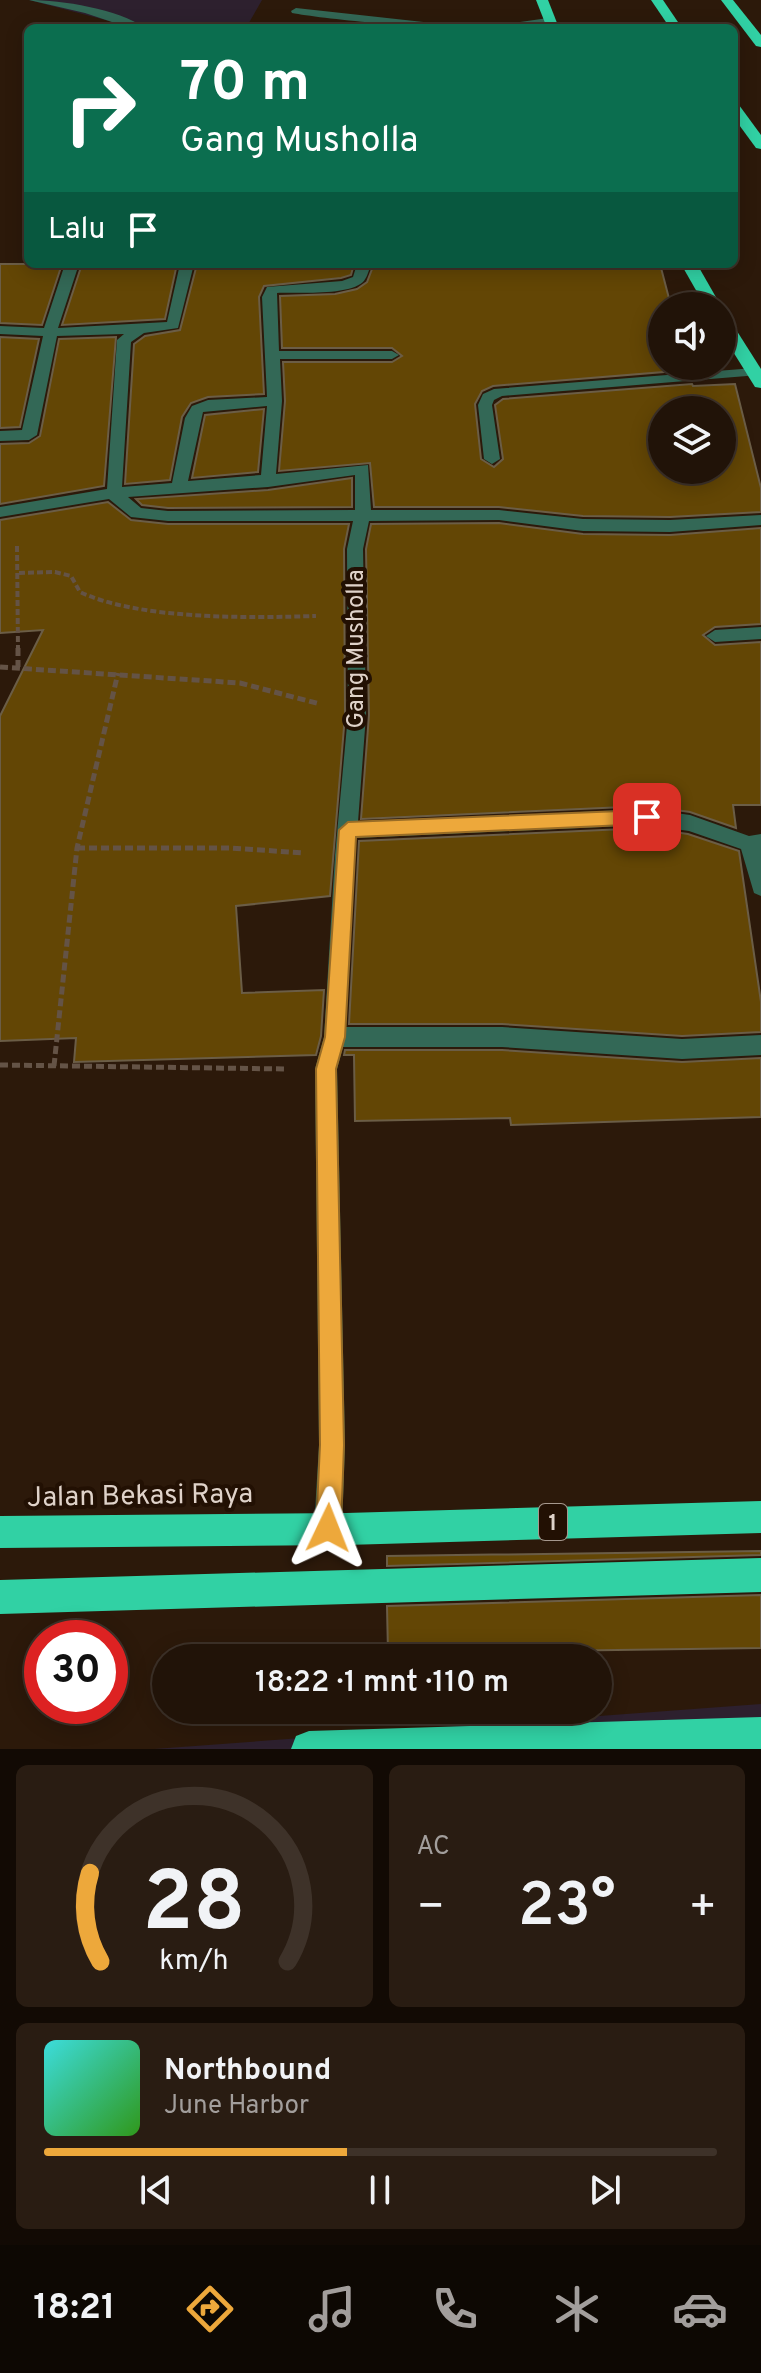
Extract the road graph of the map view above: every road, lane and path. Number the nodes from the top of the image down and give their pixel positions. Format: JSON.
{"nodes":[{"id":1,"x":34,"y":0,"type":"edge"},
{"id":2,"x":542,"y":0,"type":"edge"},
{"id":3,"x":657,"y":0,"type":"edge"},
{"id":4,"x":727,"y":0,"type":"edge"},
{"id":5,"x":296,"y":11,"type":"dead end"},
{"id":6,"x":128,"y":24,"type":"edge"},
{"id":7,"x":400,"y":24,"type":"edge"},
{"id":8,"x":551,"y":24,"type":"edge"},
{"id":9,"x":673,"y":24,"type":"edge"},
{"id":10,"x":761,"y":43,"type":"edge"},
{"id":11,"x":738,"y":113,"type":"edge"},
{"id":12,"x":761,"y":145,"type":"edge"},
{"id":13,"x":70,"y":268,"type":"edge"},
{"id":14,"x":186,"y":268,"type":"edge"},
{"id":15,"x":363,"y":268,"type":"edge"},
{"id":16,"x":691,"y":268,"type":"edge"},
{"id":17,"x":705,"y":292,"type":"edge"},
{"id":18,"x":140,"y":329,"type":"junction"},
{"id":19,"x":0,"y":330,"type":"edge"},
{"id":20,"x":50,"y":332,"type":"junction"},
{"id":21,"x":736,"y":343,"type":"edge"},
{"id":22,"x":273,"y":355,"type":"junction"},
{"id":23,"x":392,"y":355,"type":"dead end"},
{"id":24,"x":758,"y":377,"type":"edge"},
{"id":25,"x":275,"y":401,"type":"junction"},
{"id":26,"x":0,"y":436,"type":"edge"},
{"id":27,"x":492,"y":459,"type":"dead end"},
{"id":28,"x":268,"y":482,"type":"junction"},
{"id":29,"x":179,"y":489,"type":"junction"},
{"id":30,"x":114,"y":495,"type":"junction"},
{"id":31,"x":26,"y":507,"type":"junction"},
{"id":32,"x":0,"y":512,"type":"edge"},
{"id":33,"x":363,"y":514,"type":"junction"},
{"id":34,"x":761,"y":520,"type":"edge"},
{"id":35,"x":19,"y":573,"type":"junction"},
{"id":36,"x":357,"y":613,"type":"junction"},
{"id":37,"x":761,"y":633,"type":"edge"},
{"id":38,"x":715,"y":636,"type":"dead end"},
{"id":39,"x":0,"y":667,"type":"edge"},
{"id":40,"x":18,"y":667,"type":"junction"},
{"id":41,"x":118,"y":673,"type":"junction"},
{"id":42,"x":357,"y":715,"type":"junction"},
{"id":43,"x":348,"y":830,"type":"junction"},
{"id":44,"x":755,"y":843,"type":"edge"},
{"id":45,"x":77,"y":848,"type":"junction"},
{"id":46,"x":345,"y":855,"type":"junction"},
{"id":47,"x":761,"y":887,"type":"edge"},
{"id":48,"x":335,"y":1037,"type":"junction"},
{"id":49,"x":761,"y":1045,"type":"edge"},
{"id":50,"x":0,"y":1065,"type":"edge"},
{"id":51,"x":54,"y":1066,"type":"junction"},
{"id":52,"x":326,"y":1069,"type":"junction"},
{"id":53,"x":761,"y":1517,"type":"edge"},
{"id":54,"x":328,"y":1528,"type":"junction"},
{"id":55,"x":0,"y":1532,"type":"edge"},
{"id":56,"x":761,"y":1575,"type":"edge"},
{"id":57,"x":0,"y":1597,"type":"edge"},
{"id":58,"x":761,"y":1735,"type":"edge"},
{"id":59,"x":309,"y":1749,"type":"edge"}],
"edges":[{"from":1,"to":6,"type":"street"},
{"from":2,"to":8,"type":"highway"},
{"from":3,"to":9,"type":"highway"},
{"from":4,"to":10,"type":"highway"},
{"from":5,"to":7,"type":"street"},
{"from":11,"to":12,"type":"highway"},
{"from":13,"to":20,"type":"street"},
{"from":14,"to":18,"type":"street"},
{"from":15,"to":22,"type":"street"},
{"from":16,"to":17,"type":"highway"},
{"from":18,"to":20,"type":"street"},
{"from":18,"to":30,"type":"street"},
{"from":19,"to":20,"type":"street"},
{"from":20,"to":26,"type":"street"},
{"from":21,"to":24,"type":"highway"},
{"from":22,"to":23,"type":"street"},
{"from":22,"to":25,"type":"street"},
{"from":24,"to":27,"type":"street"},
{"from":25,"to":28,"type":"street"},
{"from":25,"to":29,"type":"street"},
{"from":28,"to":29,"type":"street"},
{"from":28,"to":33,"type":"street","name":"Gang Musholla"},
{"from":29,"to":30,"type":"street"},
{"from":30,"to":31,"type":"street"},
{"from":30,"to":33,"type":"street"},
{"from":31,"to":32,"type":"street"},
{"from":31,"to":35,"type":"path"},
{"from":33,"to":34,"type":"street"},
{"from":33,"to":36,"type":"street","name":"Gang Musholla"},
{"from":35,"to":36,"type":"path"},
{"from":35,"to":40,"type":"path"},
{"from":36,"to":42,"type":"street","name":"Gang Musholla"},
{"from":37,"to":38,"type":"street"},
{"from":39,"to":40,"type":"path"},
{"from":40,"to":41,"type":"path"},
{"from":41,"to":42,"type":"path"},
{"from":41,"to":45,"type":"path"},
{"from":42,"to":43,"type":"street","name":"Gang Musholla"},
{"from":43,"to":44,"type":"street"},
{"from":43,"to":46,"type":"street","name":"Gang Musholla"},
{"from":44,"to":47,"type":"street"},
{"from":45,"to":46,"type":"path"},
{"from":45,"to":51,"type":"path"},
{"from":46,"to":48,"type":"street","name":"Gang Musholla"},
{"from":48,"to":49,"type":"street"},
{"from":48,"to":52,"type":"street","name":"Gang Musholla"},
{"from":50,"to":51,"type":"path"},
{"from":51,"to":52,"type":"path"},
{"from":52,"to":54,"type":"street","name":"Gang Musholla"},
{"from":53,"to":54,"type":"highway","name":"Jalan Bekasi Raya","number":"1"},
{"from":54,"to":55,"type":"highway","name":"Jalan Bekasi Raya","number":"1"},
{"from":56,"to":57,"type":"highway"},
{"from":58,"to":59,"type":"highway"}]}
